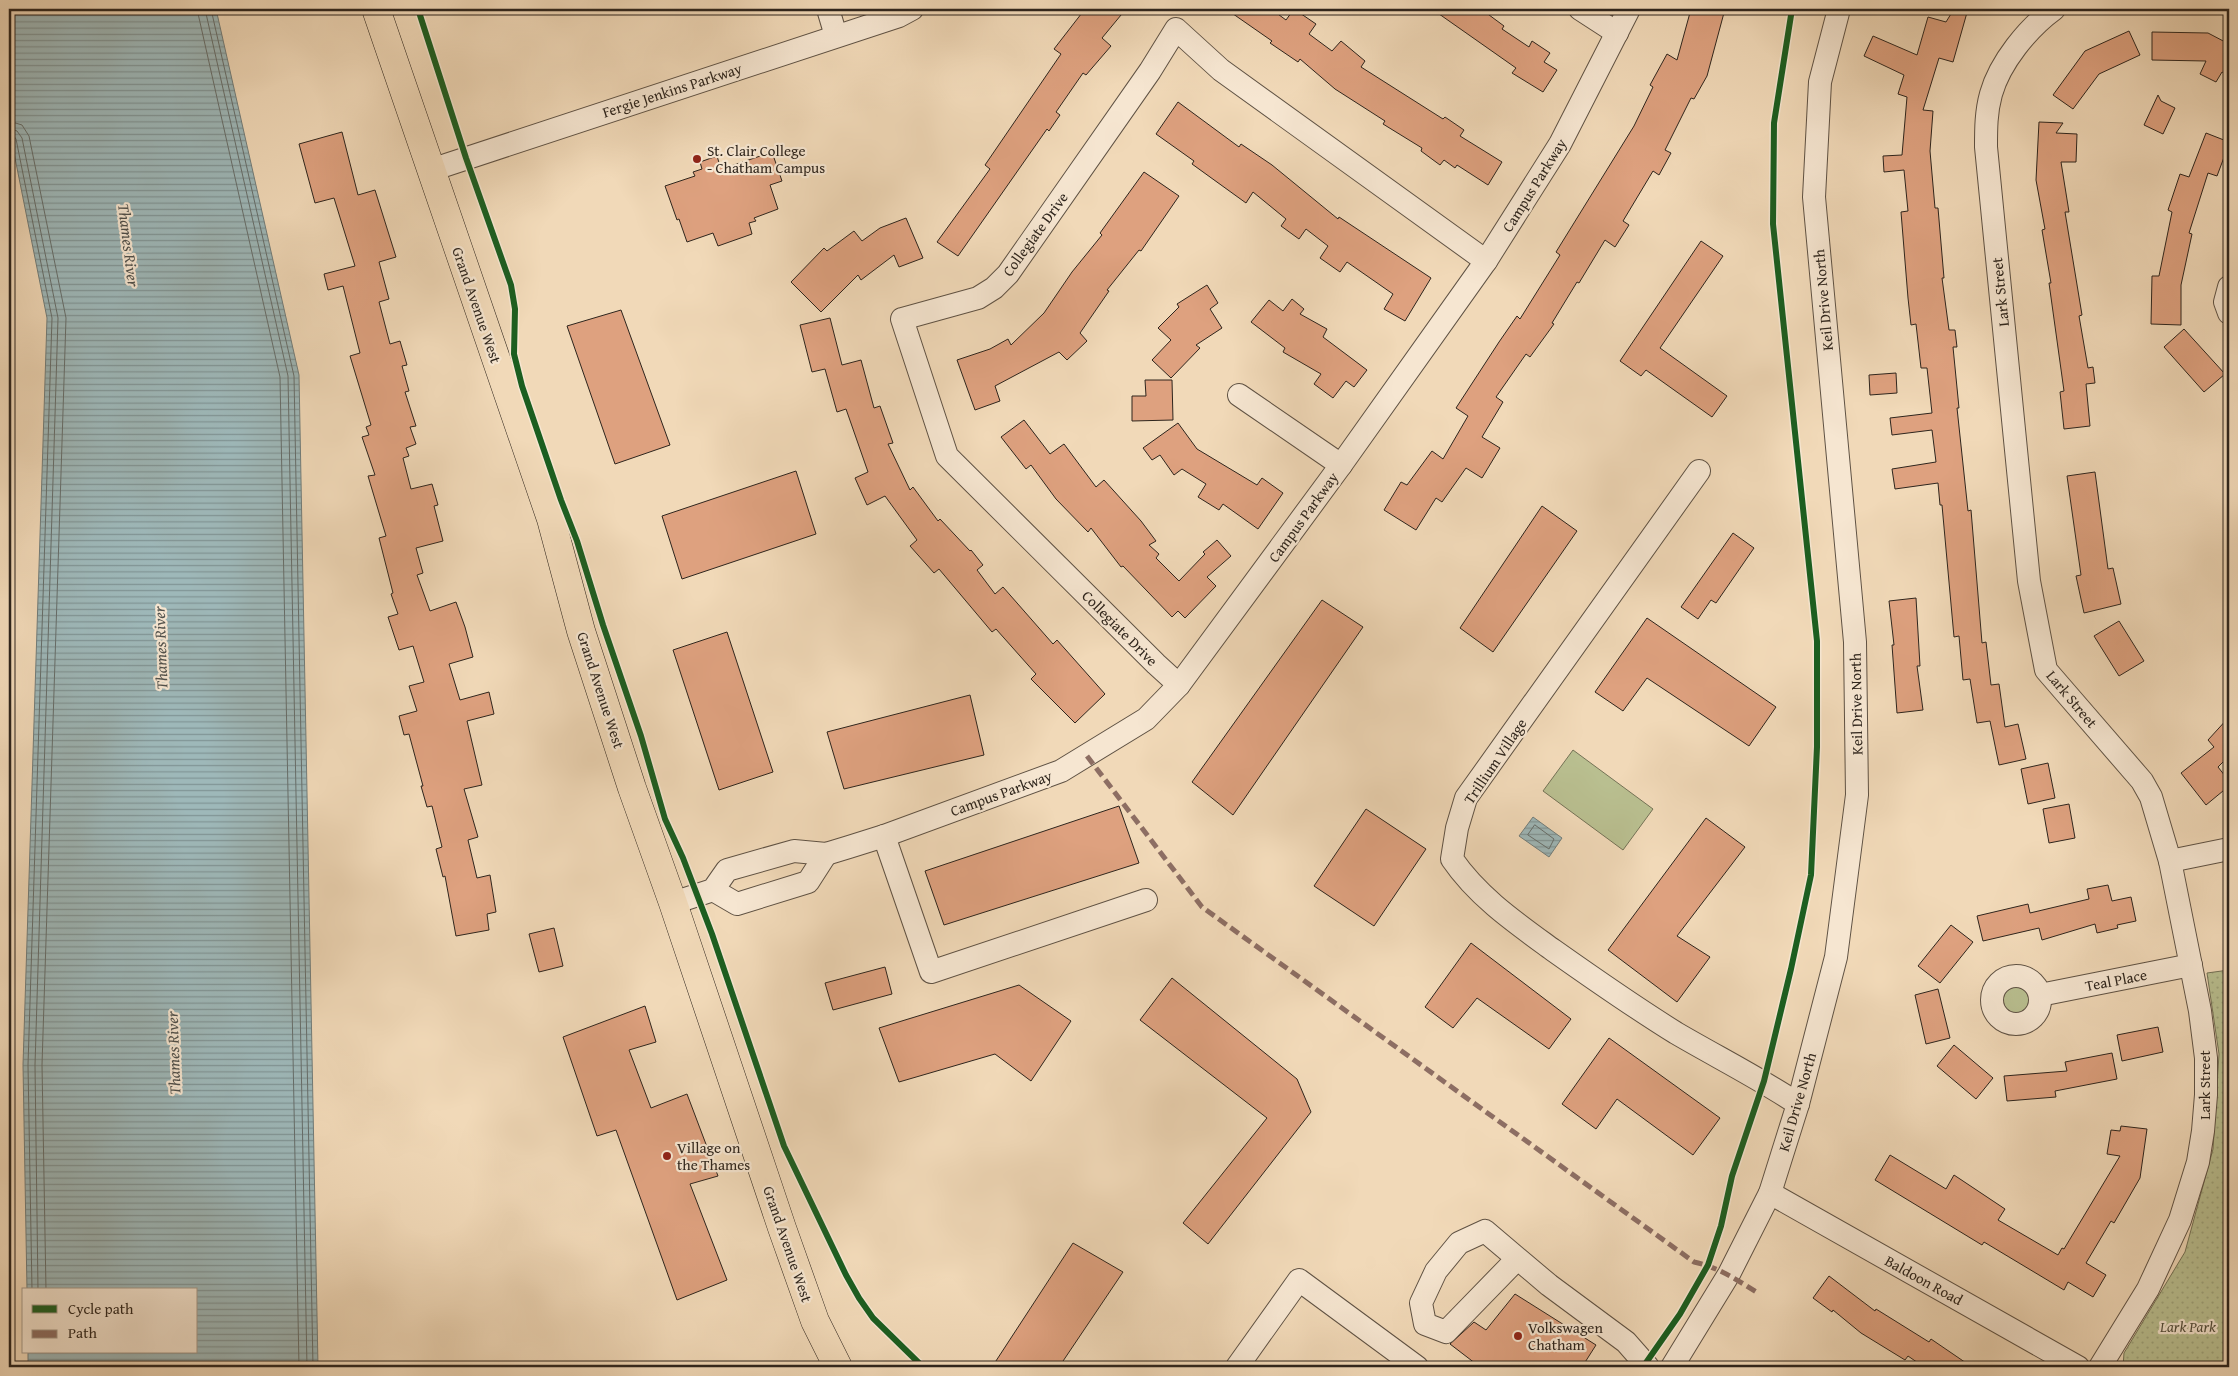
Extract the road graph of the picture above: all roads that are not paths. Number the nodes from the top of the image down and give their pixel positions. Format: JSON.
{"nodes":[{"id":1,"x":376,"y":9,"type":"edge"},
{"id":2,"x":828,"y":9,"type":"edge"},
{"id":3,"x":912,"y":9,"type":"edge"},
{"id":4,"x":1580,"y":9,"type":"edge"},
{"id":5,"x":1629,"y":9,"type":"edge"},
{"id":6,"x":1839,"y":9,"type":"edge"},
{"id":7,"x":2054,"y":9,"type":"edge"},
{"id":8,"x":1617,"y":33,"type":"junction"},
{"id":9,"x":836,"y":36,"type":"junction"},
{"id":10,"x":431,"y":170,"type":"junction"},
{"id":11,"x":1486,"y":261,"type":"junction"},
{"id":12,"x":2229,"y":287,"type":"edge"},
{"id":13,"x":2229,"y":314,"type":"edge"},
{"id":14,"x":1239,"y":394,"type":"dead end"},
{"id":15,"x":1341,"y":465,"type":"junction"},
{"id":16,"x":1699,"y":471,"type":"dead end"},
{"id":17,"x":1179,"y":685,"type":"junction"},
{"id":18,"x":884,"y":836,"type":"junction"},
{"id":19,"x":2229,"y":849,"type":"edge"},
{"id":20,"x":826,"y":854,"type":"junction"},
{"id":21,"x":2170,"y":862,"type":"junction"},
{"id":22,"x":713,"y":890,"type":"junction"},
{"id":23,"x":1146,"y":900,"type":"dead end"},
{"id":24,"x":673,"y":903,"type":"junction"},
{"id":25,"x":2191,"y":965,"type":"junction"},
{"id":26,"x":2040,"y":995,"type":"dead end"},
{"id":27,"x":1798,"y":1104,"type":"junction"},
{"id":28,"x":1770,"y":1193,"type":"junction"},
{"id":29,"x":1517,"y":1259,"type":"junction"},
{"id":30,"x":838,"y":1367,"type":"edge"},
{"id":31,"x":1237,"y":1367,"type":"edge"},
{"id":32,"x":1417,"y":1367,"type":"edge"},
{"id":33,"x":1648,"y":1367,"type":"edge"},
{"id":34,"x":1672,"y":1367,"type":"edge"},
{"id":35,"x":2078,"y":1367,"type":"edge"},
{"id":36,"x":2100,"y":1367,"type":"edge"}],
"edges":[{"from":1,"to":10,"type":"main road","name":"Grand Avenue West"},
{"from":2,"to":9,"type":"street"},
{"from":3,"to":9,"type":"street","name":"Fergie Jenkins Parkway"},
{"from":4,"to":8,"type":"street"},
{"from":5,"to":8,"type":"street","name":"Campus Parkway"},
{"from":6,"to":27,"type":"street","name":"Keil Drive North"},
{"from":7,"to":21,"type":"street","name":"Lark Street"},
{"from":8,"to":11,"type":"street","name":"Campus Parkway"},
{"from":9,"to":10,"type":"street","name":"Fergie Jenkins Parkway"},
{"from":10,"to":24,"type":"main road","name":"Grand Avenue West"},
{"from":11,"to":15,"type":"street","name":"Campus Parkway"},
{"from":11,"to":17,"type":"street","name":"Collegiate Drive"},
{"from":12,"to":13,"type":"street"},
{"from":14,"to":15,"type":"street"},
{"from":15,"to":17,"type":"street","name":"Campus Parkway"},
{"from":16,"to":27,"type":"street","name":"Trillium Village"},
{"from":17,"to":18,"type":"street","name":"Campus Parkway"},
{"from":18,"to":20,"type":"street","name":"Campus Parkway"},
{"from":18,"to":23,"type":"street"},
{"from":19,"to":21,"type":"street"},
{"from":20,"to":22,"type":"street","name":"Campus Parkway"},
{"from":20,"to":22,"type":"street"},
{"from":21,"to":25,"type":"street","name":"Lark Street"},
{"from":22,"to":24,"type":"street"},
{"from":24,"to":30,"type":"main road","name":"Grand Avenue West"},
{"from":25,"to":26,"type":"street","name":"Teal Place"},
{"from":25,"to":36,"type":"street","name":"Lark Street"},
{"from":27,"to":28,"type":"street","name":"Keil Drive North"},
{"from":28,"to":34,"type":"street","name":"Keil Drive North"},
{"from":28,"to":35,"type":"street","name":"Baldoon Road"},
{"from":29,"to":29,"type":"street"},
{"from":29,"to":33,"type":"street"},
{"from":31,"to":32,"type":"street"}]}
